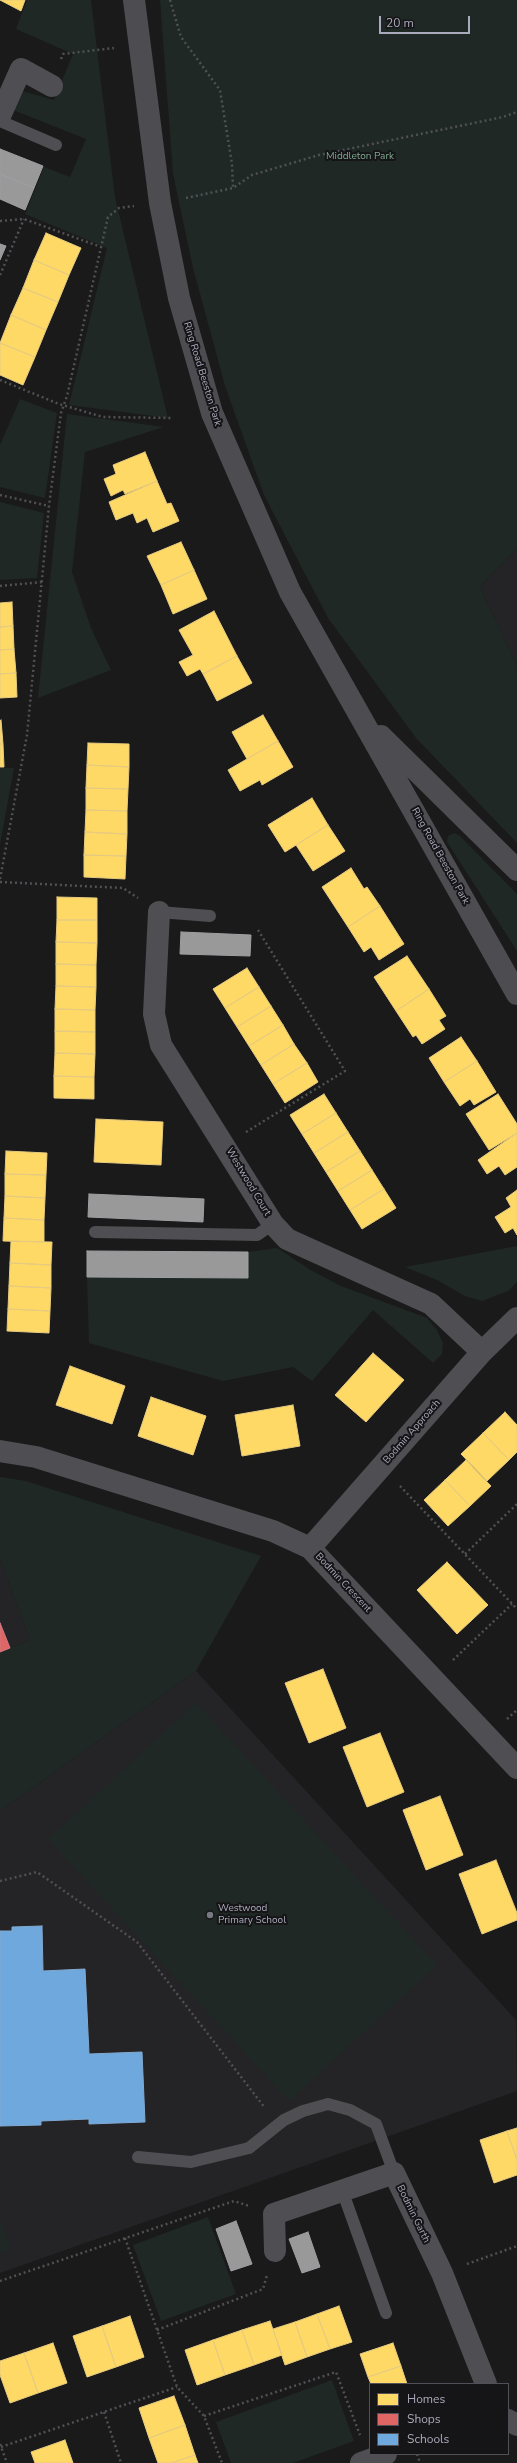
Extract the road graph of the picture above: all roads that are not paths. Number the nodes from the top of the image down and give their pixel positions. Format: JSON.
{"nodes":[{"id":1,"x":134,"y":0,"type":"edge"},
{"id":2,"x":52,"y":86,"type":"road end"},
{"id":3,"x":0,"y":116,"type":"edge"},
{"id":4,"x":0,"y":121,"type":"edge"},
{"id":5,"x":56,"y":145,"type":"dead end"},
{"id":6,"x":362,"y":718,"type":"junction"},
{"id":7,"x":517,"y":870,"type":"edge"},
{"id":8,"x":159,"y":912,"type":"joint"},
{"id":9,"x":210,"y":916,"type":"dead end"},
{"id":10,"x":517,"y":994,"type":"edge"},
{"id":11,"x":273,"y":1224,"type":"junction"},
{"id":12,"x":95,"y":1232,"type":"dead end"},
{"id":13,"x":517,"y":1318,"type":"edge"},
{"id":14,"x":482,"y":1352,"type":"junction"},
{"id":15,"x":0,"y":1451,"type":"edge"},
{"id":16,"x":310,"y":1548,"type":"junction"},
{"id":17,"x":517,"y":1768,"type":"edge"},
{"id":18,"x":138,"y":2157,"type":"dead end"},
{"id":19,"x":394,"y":2173,"type":"junction"},
{"id":20,"x":342,"y":2190,"type":"junction"},
{"id":21,"x":275,"y":2251,"type":"road end"},
{"id":22,"x":386,"y":2313,"type":"dead end"},
{"id":23,"x":486,"y":2383,"type":"edge"}],
"edges":[{"from":1,"to":6,"type":"street","name":"Ring Road Beeston Park"},
{"from":2,"to":3,"type":"street"},
{"from":4,"to":5,"type":"lane"},
{"from":6,"to":7,"type":"street","name":"Ring Road Beeston Park"},
{"from":6,"to":10,"type":"street","name":"Ring Road Beeston Park"},
{"from":8,"to":9,"type":"lane"},
{"from":8,"to":11,"type":"street","name":"Westwood Court"},
{"from":11,"to":12,"type":"lane"},
{"from":11,"to":14,"type":"street","name":"Westwood Court"},
{"from":13,"to":14,"type":"street","name":"Bodmin Approach"},
{"from":14,"to":16,"type":"street","name":"Bodmin Approach"},
{"from":15,"to":16,"type":"street","name":"Bodmin Crescent"},
{"from":16,"to":17,"type":"street","name":"Bodmin Crescent"},
{"from":18,"to":19,"type":"lane"},
{"from":19,"to":20,"type":"street","name":"Bodmin Garth"},
{"from":19,"to":23,"type":"street","name":"Bodmin Garth"},
{"from":20,"to":21,"type":"street","name":"Bodmin Garth"},
{"from":20,"to":22,"type":"lane"}]}
